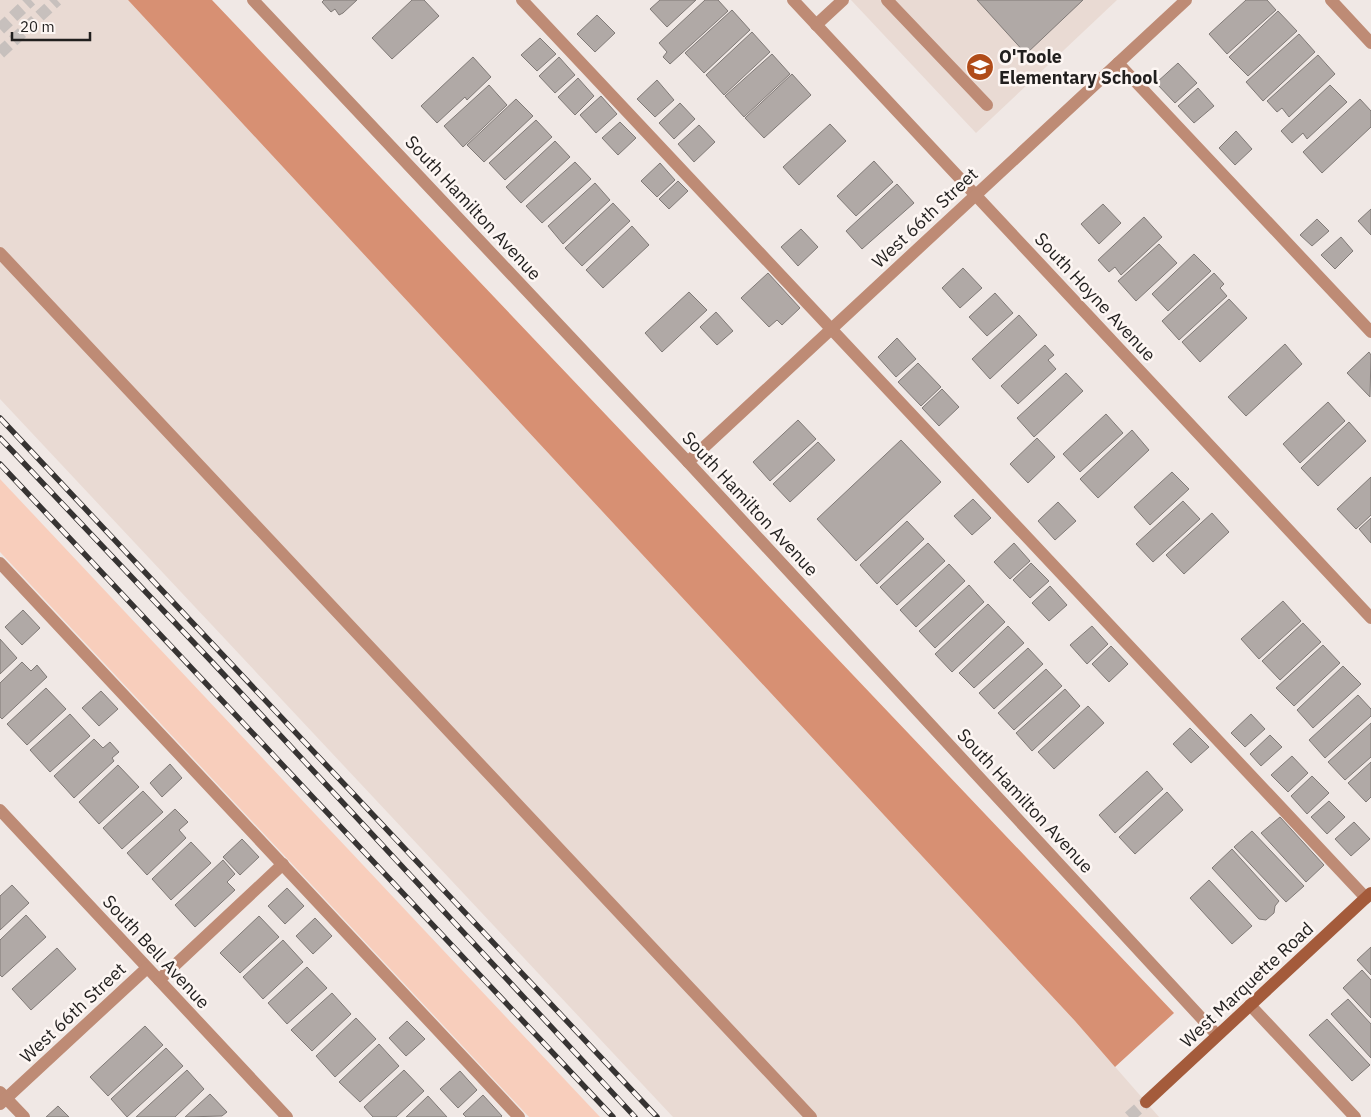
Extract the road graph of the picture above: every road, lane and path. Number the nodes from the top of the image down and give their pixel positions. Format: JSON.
{"nodes":[{"id":1,"x":253,"y":0,"type":"edge"},
{"id":2,"x":522,"y":0,"type":"edge"},
{"id":3,"x":793,"y":0,"type":"edge"},
{"id":4,"x":842,"y":0,"type":"edge"},
{"id":5,"x":887,"y":0,"type":"edge"},
{"id":6,"x":1186,"y":0,"type":"edge"},
{"id":7,"x":1331,"y":0,"type":"edge"},
{"id":8,"x":816,"y":25,"type":"junction"},
{"id":9,"x":1371,"y":43,"type":"edge"},
{"id":10,"x":1118,"y":63,"type":"junction"},
{"id":11,"x":987,"y":105,"type":"dead end"},
{"id":12,"x":976,"y":195,"type":"junction"},
{"id":13,"x":0,"y":253,"type":"edge"},
{"id":14,"x":831,"y":329,"type":"junction"},
{"id":15,"x":1371,"y":332,"type":"edge"},
{"id":16,"x":688,"y":462,"type":"junction"},
{"id":17,"x":0,"y":563,"type":"edge"},
{"id":18,"x":1371,"y":618,"type":"edge"},
{"id":19,"x":0,"y":810,"type":"edge"},
{"id":20,"x":283,"y":864,"type":"junction"},
{"id":21,"x":1368,"y":896,"type":"edge"},
{"id":22,"x":147,"y":968,"type":"junction"},
{"id":23,"x":159,"y":980,"type":"junction"},
{"id":24,"x":1250,"y":1005,"type":"junction"},
{"id":25,"x":1217,"y":1035,"type":"junction"},
{"id":26,"x":2,"y":1098,"type":"edge"},
{"id":27,"x":1146,"y":1102,"type":"tunnel mouth"},
{"id":28,"x":24,"y":1117,"type":"edge"},
{"id":29,"x":287,"y":1117,"type":"edge"},
{"id":30,"x":519,"y":1117,"type":"edge"},
{"id":31,"x":811,"y":1117,"type":"edge"},
{"id":32,"x":1355,"y":1117,"type":"edge"}],
"edges":[{"from":1,"to":16,"type":"street","name":"South Hamilton Avenue"},
{"from":2,"to":14,"type":"street"},
{"from":3,"to":8,"type":"street","name":"South Hoyne Avenue"},
{"from":4,"to":8,"type":"street"},
{"from":5,"to":11,"type":"street"},
{"from":6,"to":10,"type":"street","name":"West 66th Street"},
{"from":7,"to":9,"type":"street"},
{"from":8,"to":12,"type":"street","name":"South Hoyne Avenue"},
{"from":10,"to":12,"type":"street","name":"West 66th Street"},
{"from":10,"to":15,"type":"street"},
{"from":12,"to":14,"type":"street","name":"West 66th Street"},
{"from":12,"to":18,"type":"street","name":"South Hoyne Avenue"},
{"from":13,"to":31,"type":"street"},
{"from":14,"to":16,"type":"street","name":"West 66th Street"},
{"from":14,"to":21,"type":"street"},
{"from":16,"to":25,"type":"street","name":"South Hamilton Avenue"},
{"from":17,"to":20,"type":"street"},
{"from":19,"to":22,"type":"street","name":"South Bell Avenue"},
{"from":20,"to":23,"type":"street"},
{"from":20,"to":30,"type":"street"},
{"from":21,"to":24,"type":"street","name":"West Marquette Road"},
{"from":22,"to":23,"type":"street","name":"South Bell Avenue"},
{"from":22,"to":26,"type":"street","name":"West 66th Street"},
{"from":23,"to":29,"type":"street","name":"South Bell Avenue"},
{"from":24,"to":25,"type":"street","name":"West Marquette Road"},
{"from":24,"to":32,"type":"street"},
{"from":25,"to":27,"type":"street","name":"West Marquette Road"},
{"from":26,"to":28,"type":"street"}]}
